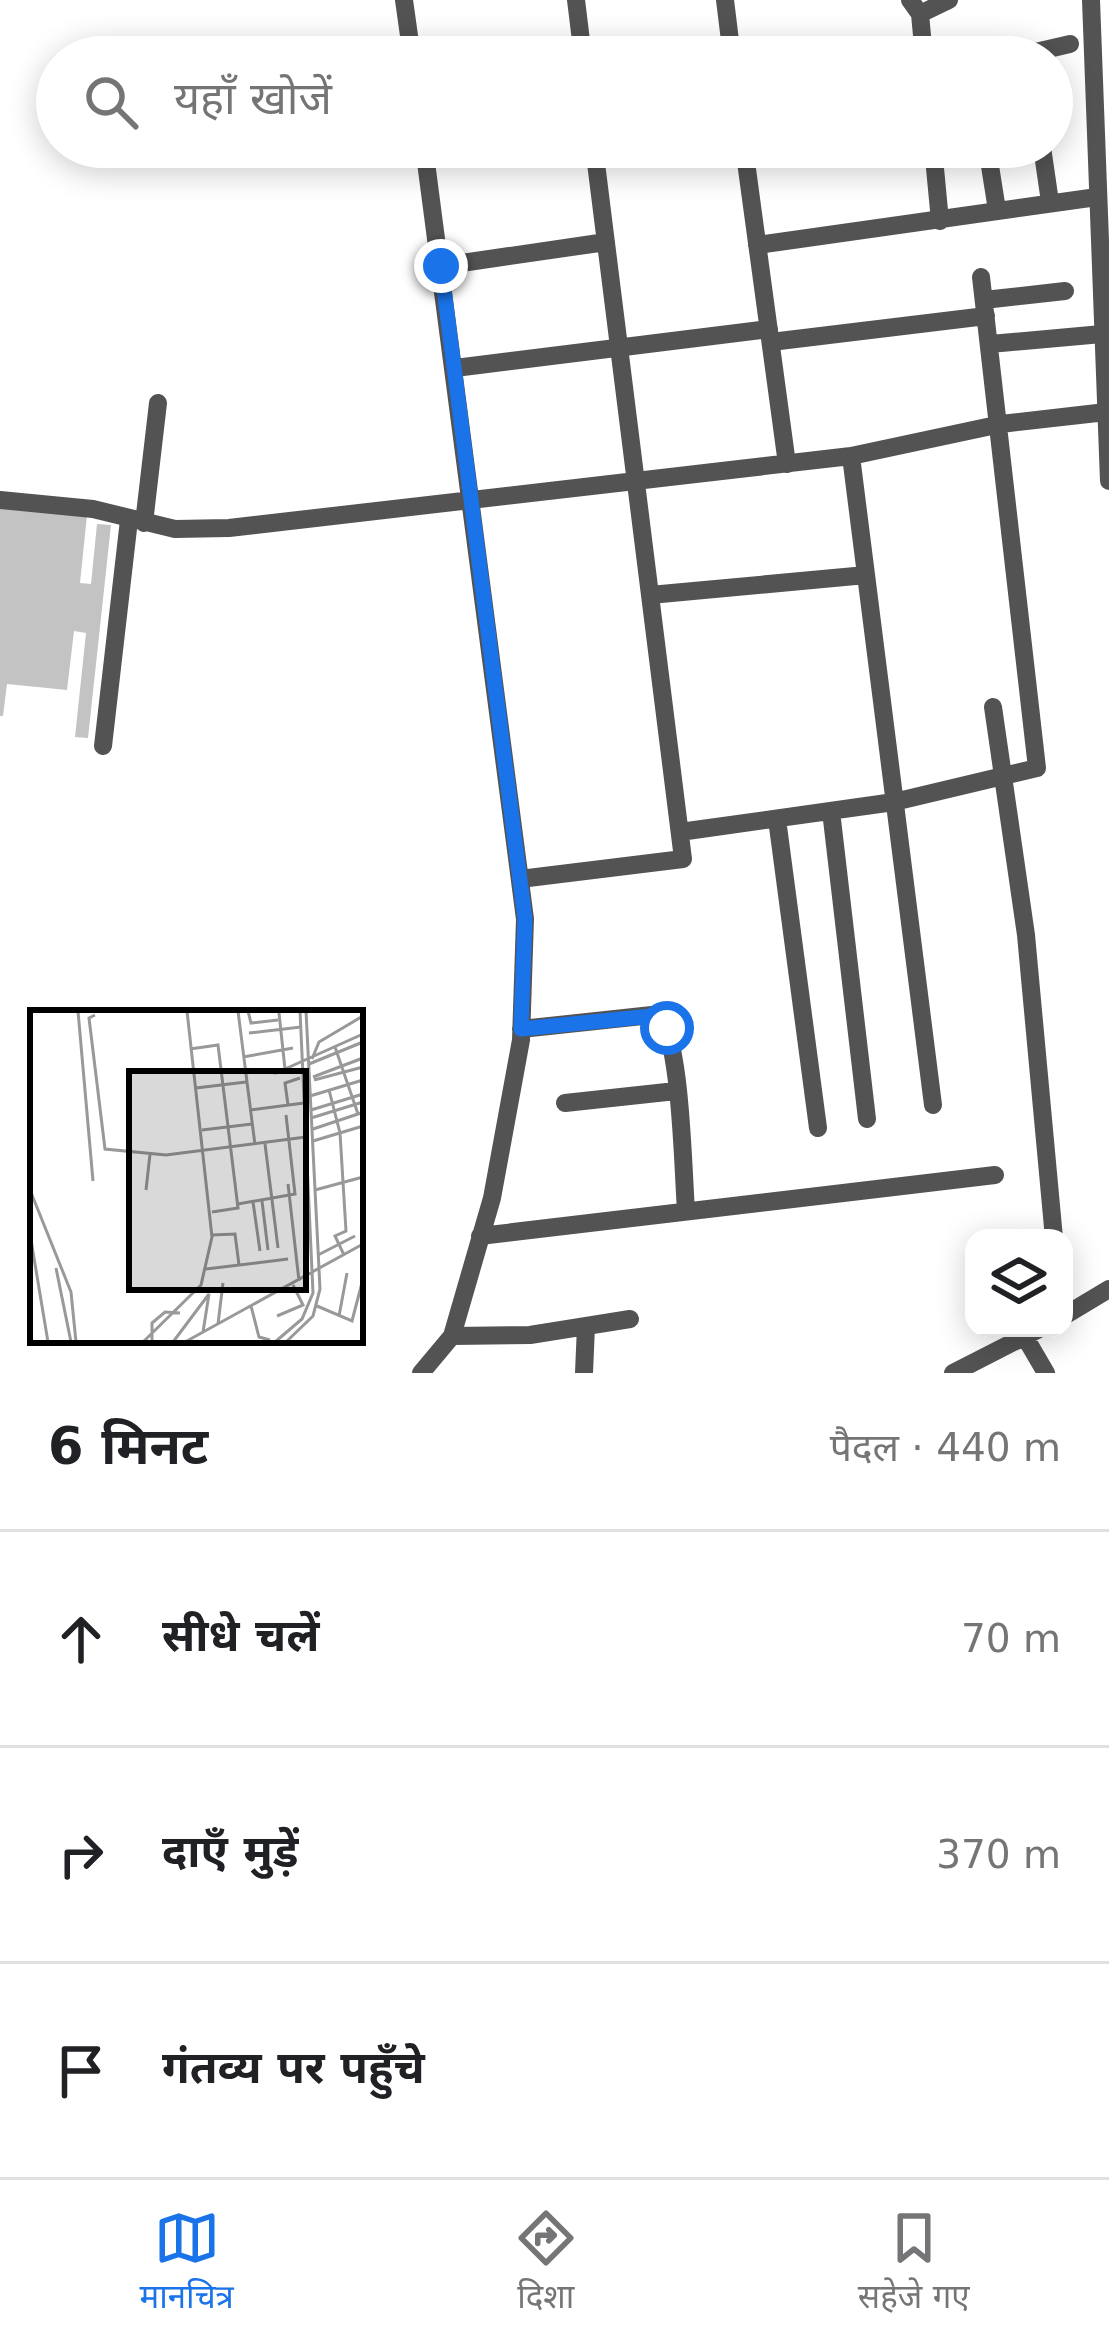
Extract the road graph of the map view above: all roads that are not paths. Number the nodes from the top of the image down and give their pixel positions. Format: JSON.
{"nodes":[{"id":1,"x":404,"y":0,"type":"edge"},
{"id":2,"x":575,"y":0,"type":"edge"},
{"id":3,"x":725,"y":0,"type":"edge"},
{"id":4,"x":949,"y":0,"type":"edge"},
{"id":5,"x":1090,"y":0,"type":"edge"},
{"id":6,"x":915,"y":7,"type":"edge"},
{"id":7,"x":409,"y":36,"type":"edge"},
{"id":8,"x":580,"y":36,"type":"edge"},
{"id":9,"x":729,"y":36,"type":"edge"},
{"id":10,"x":427,"y":168,"type":"edge"},
{"id":11,"x":597,"y":168,"type":"edge"},
{"id":12,"x":747,"y":168,"type":"edge"},
{"id":13,"x":935,"y":168,"type":"edge"},
{"id":14,"x":990,"y":168,"type":"edge"},
{"id":15,"x":1045,"y":168,"type":"edge"},
{"id":16,"x":1097,"y":197,"type":"junction"},
{"id":17,"x":1050,"y":202,"type":"junction"},
{"id":18,"x":997,"y":210,"type":"junction"},
{"id":19,"x":940,"y":221,"type":"junction"},
{"id":20,"x":606,"y":242,"type":"junction"},
{"id":21,"x":758,"y":245,"type":"junction"},
{"id":22,"x":441,"y":266,"type":"junction"},
{"id":23,"x":981,"y":277,"type":"dead end"},
{"id":24,"x":1066,"y":291,"type":"dead end"},
{"id":25,"x":985,"y":308,"type":"junction"},
{"id":26,"x":1102,"y":334,"type":"junction"},
{"id":27,"x":770,"y":335,"type":"junction"},
{"id":28,"x":990,"y":344,"type":"junction"},
{"id":29,"x":619,"y":347,"type":"junction"},
{"id":30,"x":1106,"y":367,"type":"edge"},
{"id":31,"x":455,"y":368,"type":"junction"},
{"id":32,"x":158,"y":403,"type":"dead end"},
{"id":33,"x":1106,"y":412,"type":"junction"},
{"id":34,"x":1000,"y":424,"type":"junction"},
{"id":35,"x":851,"y":456,"type":"junction"},
{"id":36,"x":787,"y":464,"type":"junction"},
{"id":37,"x":1109,"y":481,"type":"edge"},
{"id":38,"x":636,"y":482,"type":"junction"},
{"id":39,"x":0,"y":500,"type":"edge"},
{"id":40,"x":472,"y":501,"type":"junction"},
{"id":41,"x":137,"y":522,"type":"junction"},
{"id":42,"x":866,"y":574,"type":"junction"},
{"id":43,"x":650,"y":595,"type":"junction"},
{"id":44,"x":993,"y":707,"type":"dead end"},
{"id":45,"x":103,"y":746,"type":"dead end"},
{"id":46,"x":1002,"y":774,"type":"junction"},
{"id":47,"x":894,"y":802,"type":"junction"},
{"id":48,"x":831,"y":811,"type":"junction"},
{"id":49,"x":777,"y":819,"type":"junction"},
{"id":50,"x":680,"y":832,"type":"junction"},
{"id":51,"x":520,"y":879,"type":"junction"},
{"id":52,"x":521,"y":1029,"type":"junction"},
{"id":53,"x":676,"y":1091,"type":"junction"},
{"id":54,"x":565,"y":1103,"type":"dead end"},
{"id":55,"x":933,"y":1105,"type":"dead end"},
{"id":56,"x":867,"y":1119,"type":"dead end"},
{"id":57,"x":818,"y":1128,"type":"dead end"},
{"id":58,"x":995,"y":1175,"type":"dead end"},
{"id":59,"x":686,"y":1211,"type":"junction"},
{"id":60,"x":1053,"y":1229,"type":"edge"},
{"id":61,"x":480,"y":1236,"type":"junction"},
{"id":62,"x":1109,"y":1289,"type":"edge"},
{"id":63,"x":1073,"y":1311,"type":"edge"},
{"id":64,"x":630,"y":1319,"type":"dead end"},
{"id":65,"x":586,"y":1326,"type":"junction"},
{"id":66,"x":452,"y":1336,"type":"junction"},
{"id":67,"x":1024,"y":1337,"type":"edge"},
{"id":68,"x":1035,"y":1337,"type":"edge"},
{"id":69,"x":427,"y":1369,"type":"edge"},
{"id":70,"x":584,"y":1373,"type":"edge"},
{"id":71,"x":952,"y":1373,"type":"edge"},
{"id":72,"x":1046,"y":1373,"type":"edge"}],
"edges":[{"from":1,"to":7,"type":"street"},
{"from":2,"to":8,"type":"street"},
{"from":3,"to":9,"type":"street"},
{"from":4,"to":6,"type":"street"},
{"from":5,"to":16,"type":"street"},
{"from":10,"to":22,"type":"street"},
{"from":11,"to":20,"type":"street"},
{"from":12,"to":21,"type":"street"},
{"from":13,"to":19,"type":"street"},
{"from":14,"to":18,"type":"street"},
{"from":15,"to":17,"type":"street"},
{"from":16,"to":17,"type":"street"},
{"from":16,"to":26,"type":"street"},
{"from":17,"to":18,"type":"street"},
{"from":18,"to":19,"type":"street"},
{"from":19,"to":21,"type":"street"},
{"from":20,"to":22,"type":"street"},
{"from":20,"to":29,"type":"street"},
{"from":21,"to":27,"type":"street"},
{"from":22,"to":31,"type":"street"},
{"from":23,"to":25,"type":"street"},
{"from":24,"to":25,"type":"street"},
{"from":25,"to":27,"type":"street"},
{"from":25,"to":28,"type":"street"},
{"from":26,"to":28,"type":"street"},
{"from":26,"to":30,"type":"street"},
{"from":27,"to":29,"type":"street"},
{"from":27,"to":36,"type":"street"},
{"from":28,"to":34,"type":"street"},
{"from":29,"to":31,"type":"street"},
{"from":29,"to":38,"type":"street"},
{"from":30,"to":33,"type":"street"},
{"from":31,"to":40,"type":"street"},
{"from":32,"to":41,"type":"street"},
{"from":33,"to":34,"type":"street"},
{"from":33,"to":37,"type":"street"},
{"from":34,"to":35,"type":"street"},
{"from":34,"to":46,"type":"street"},
{"from":35,"to":36,"type":"street"},
{"from":35,"to":42,"type":"street"},
{"from":36,"to":38,"type":"street"},
{"from":38,"to":40,"type":"street"},
{"from":38,"to":43,"type":"street"},
{"from":39,"to":41,"type":"street"},
{"from":40,"to":41,"type":"street"},
{"from":40,"to":51,"type":"street"},
{"from":41,"to":45,"type":"street"},
{"from":42,"to":43,"type":"street"},
{"from":42,"to":47,"type":"street"},
{"from":43,"to":50,"type":"street"},
{"from":44,"to":46,"type":"street"},
{"from":46,"to":47,"type":"street"},
{"from":46,"to":60,"type":"street"},
{"from":47,"to":48,"type":"street"},
{"from":47,"to":55,"type":"street"},
{"from":48,"to":49,"type":"street"},
{"from":48,"to":56,"type":"street"},
{"from":49,"to":50,"type":"street"},
{"from":49,"to":57,"type":"street"},
{"from":50,"to":51,"type":"street"},
{"from":51,"to":52,"type":"street"},
{"from":52,"to":53,"type":"street"},
{"from":52,"to":61,"type":"street"},
{"from":53,"to":54,"type":"street"},
{"from":53,"to":59,"type":"street"},
{"from":58,"to":59,"type":"street"},
{"from":59,"to":61,"type":"street"},
{"from":61,"to":66,"type":"street"},
{"from":62,"to":63,"type":"street"},
{"from":64,"to":65,"type":"street"},
{"from":65,"to":66,"type":"street"},
{"from":65,"to":70,"type":"street"},
{"from":66,"to":69,"type":"street"},
{"from":67,"to":71,"type":"street"},
{"from":68,"to":72,"type":"street"}]}
